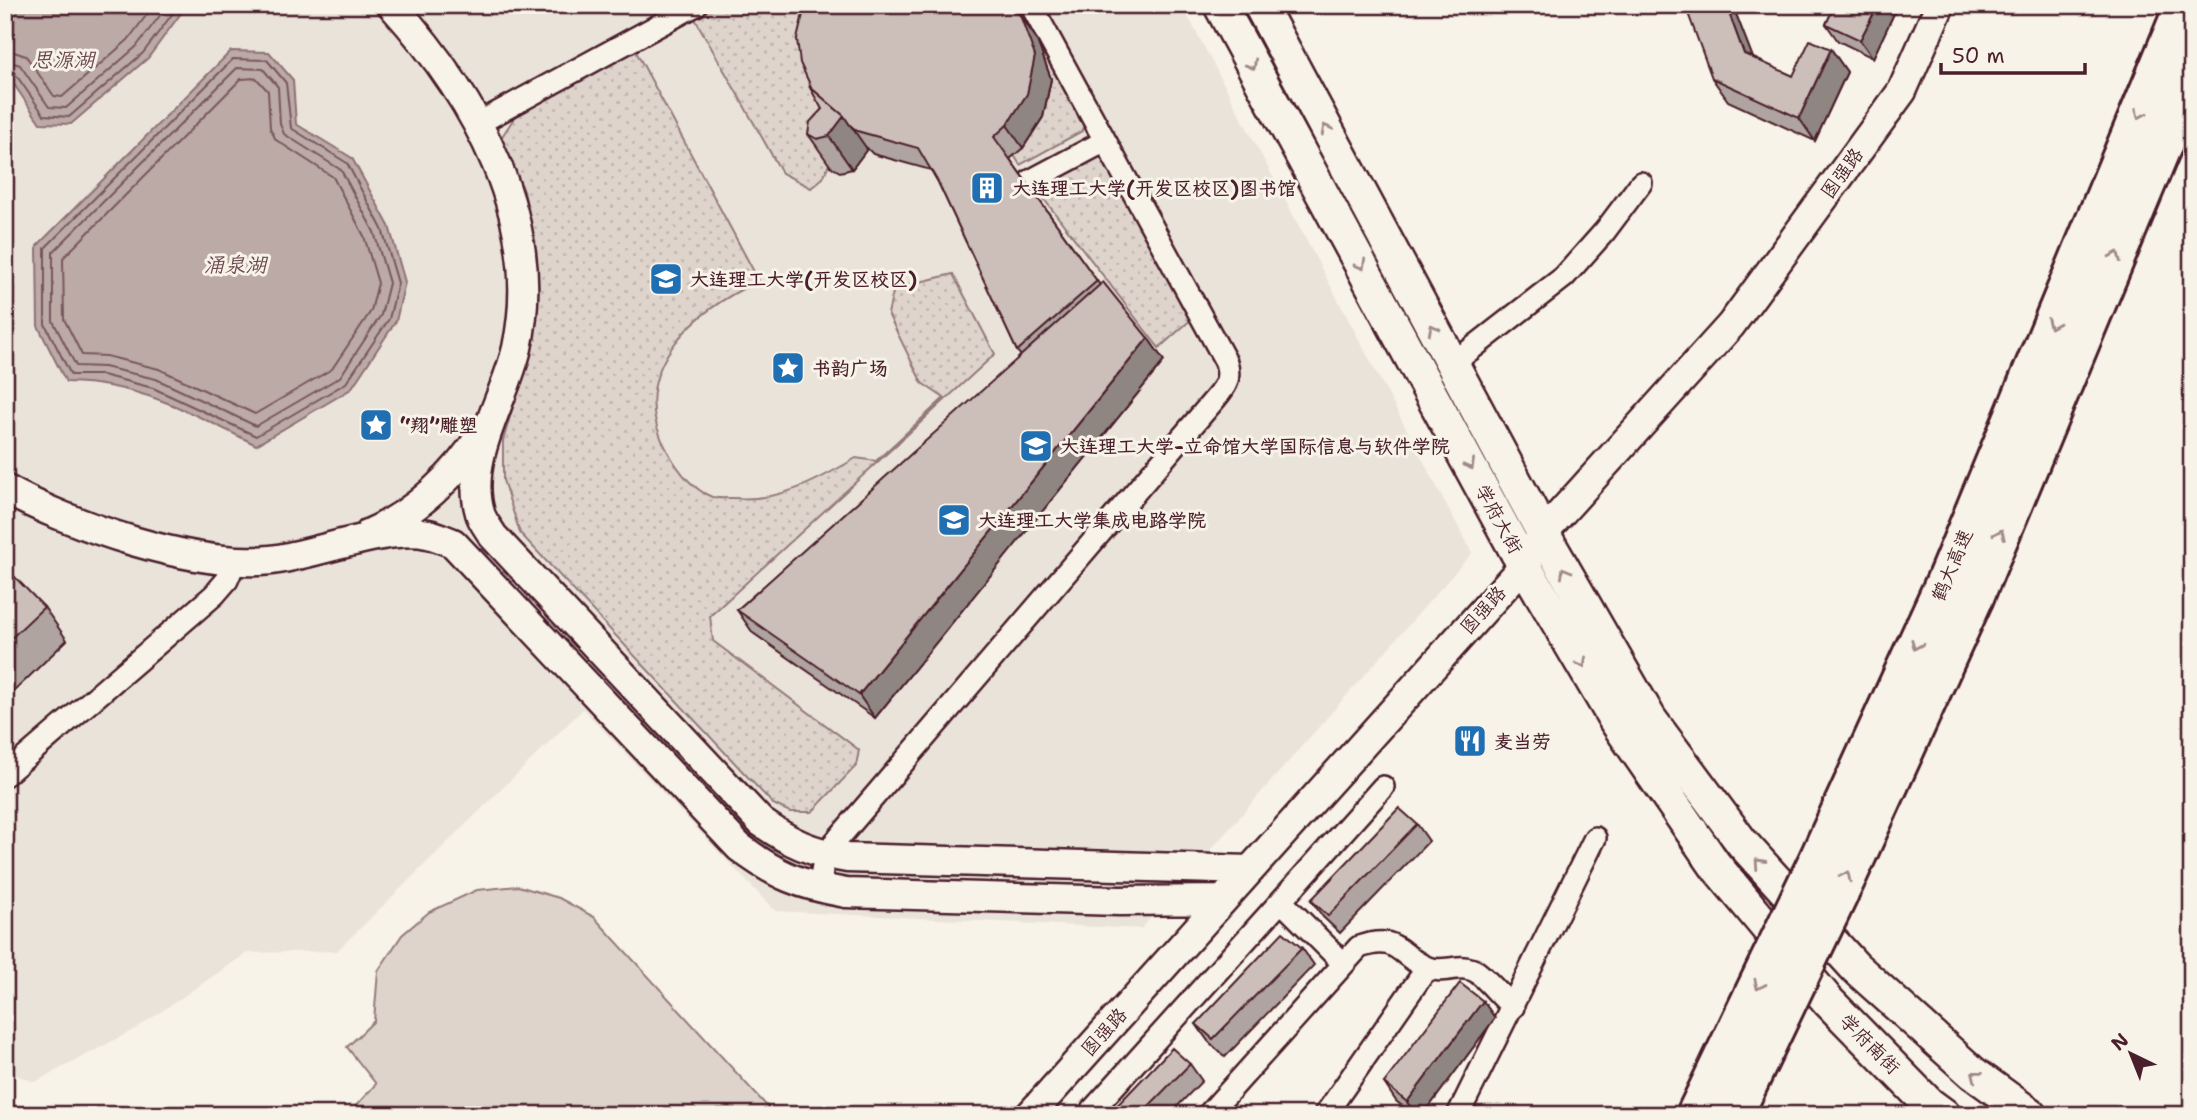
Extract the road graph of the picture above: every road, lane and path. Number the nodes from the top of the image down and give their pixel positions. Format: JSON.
{"nodes":[{"id":1,"x":392,"y":5,"type":"edge"},
{"id":2,"x":696,"y":5,"type":"edge"},
{"id":3,"x":1031,"y":5,"type":"edge"},
{"id":4,"x":1220,"y":5,"type":"edge"},
{"id":5,"x":1260,"y":5,"type":"edge"},
{"id":6,"x":1940,"y":5,"type":"edge"},
{"id":7,"x":2185,"y":5,"type":"edge"},
{"id":8,"x":2192,"y":73,"type":"edge"},
{"id":9,"x":477,"y":124,"type":"junction"},
{"id":10,"x":1105,"y":141,"type":"junction"},
{"id":11,"x":1030,"y":181,"type":"dead end"},
{"id":12,"x":1641,"y":183,"type":"dead end"},
{"id":13,"x":1452,"y":364,"type":"junction"},
{"id":14,"x":498,"y":407,"type":"junction"},
{"id":15,"x":5,"y":489,"type":"edge"},
{"id":16,"x":1543,"y":533,"type":"junction"},
{"id":17,"x":339,"y":546,"type":"junction"},
{"id":18,"x":236,"y":559,"type":"junction"},
{"id":19,"x":1524,"y":565,"type":"junction"},
{"id":20,"x":1959,"y":590,"type":"junction"},
{"id":21,"x":5,"y":775,"type":"edge"},
{"id":22,"x":1383,"y":787,"type":"dead end"},
{"id":23,"x":1595,"y":838,"type":"dead end"},
{"id":24,"x":825,"y":854,"type":"junction"},
{"id":25,"x":1250,"y":870,"type":"junction"},
{"id":26,"x":818,"y":888,"type":"junction"},
{"id":27,"x":1223,"y":900,"type":"junction"},
{"id":28,"x":1281,"y":901,"type":"junction"},
{"id":29,"x":1343,"y":963,"type":"junction"},
{"id":30,"x":1427,"y":968,"type":"junction"},
{"id":31,"x":1828,"y":1001,"type":"joint"},
{"id":32,"x":1513,"y":1007,"type":"junction"},
{"id":33,"x":1030,"y":1115,"type":"edge"},
{"id":34,"x":1088,"y":1115,"type":"edge"},
{"id":35,"x":1208,"y":1115,"type":"edge"},
{"id":36,"x":1325,"y":1115,"type":"edge"},
{"id":37,"x":1458,"y":1115,"type":"edge"},
{"id":38,"x":1696,"y":1115,"type":"edge"},
{"id":39,"x":1732,"y":1115,"type":"edge"},
{"id":40,"x":1944,"y":1115,"type":"edge"},
{"id":41,"x":2031,"y":1115,"type":"edge"}],
"edges":[{"from":1,"to":9,"type":"street"},
{"from":2,"to":9,"type":"street"},
{"from":3,"to":10,"type":"street"},
{"from":4,"to":19,"type":"main road","name":"学府大街","one_way":true},
{"from":13,"to":5,"type":"main road","name":"学府大街","one_way":true},
{"from":6,"to":16,"type":"street","name":"图强路"},
{"from":7,"to":20,"type":"highway","name":"鹤大高速","one_way":true},
{"from":20,"to":8,"type":"highway","name":"鹤大高速","one_way":true},
{"from":9,"to":14,"type":"street"},
{"from":10,"to":11,"type":"street"},
{"from":10,"to":24,"type":"street"},
{"from":12,"to":13,"type":"street"},
{"from":13,"to":16,"type":"main road","name":"学府大街"},
{"from":14,"to":17,"type":"street"},
{"from":14,"to":24,"type":"street"},
{"from":15,"to":18,"type":"street"},
{"from":16,"to":19,"type":"street","name":"图强路"},
{"from":41,"to":16,"type":"main road","name":"学府大街","one_way":true},
{"from":17,"to":18,"type":"street"},
{"from":17,"to":26,"type":"street"},
{"from":18,"to":21,"type":"street"},
{"from":19,"to":25,"type":"street","name":"图强路"},
{"from":19,"to":31,"type":"main road","name":"学府大街","one_way":true},
{"from":20,"to":38,"type":"highway","name":"鹤大高速","one_way":true,"bridge":true},
{"from":39,"to":20,"type":"highway","name":"鹤大高速","one_way":true,"bridge":true},
{"from":22,"to":28,"type":"street"},
{"from":23,"to":32,"type":"street"},
{"from":24,"to":25,"type":"street"},
{"from":24,"to":26,"type":"street"},
{"from":25,"to":27,"type":"street","name":"图强路"},
{"from":26,"to":27,"type":"street"},
{"from":27,"to":33,"type":"street","name":"图强路"},
{"from":28,"to":29,"type":"street"},
{"from":28,"to":34,"type":"street"},
{"from":29,"to":30,"type":"street"},
{"from":29,"to":35,"type":"street"},
{"from":30,"to":32,"type":"street"},
{"from":30,"to":36,"type":"street"},
{"from":31,"to":40,"type":"main road","name":"学府南街"},
{"from":32,"to":37,"type":"street"}]}
